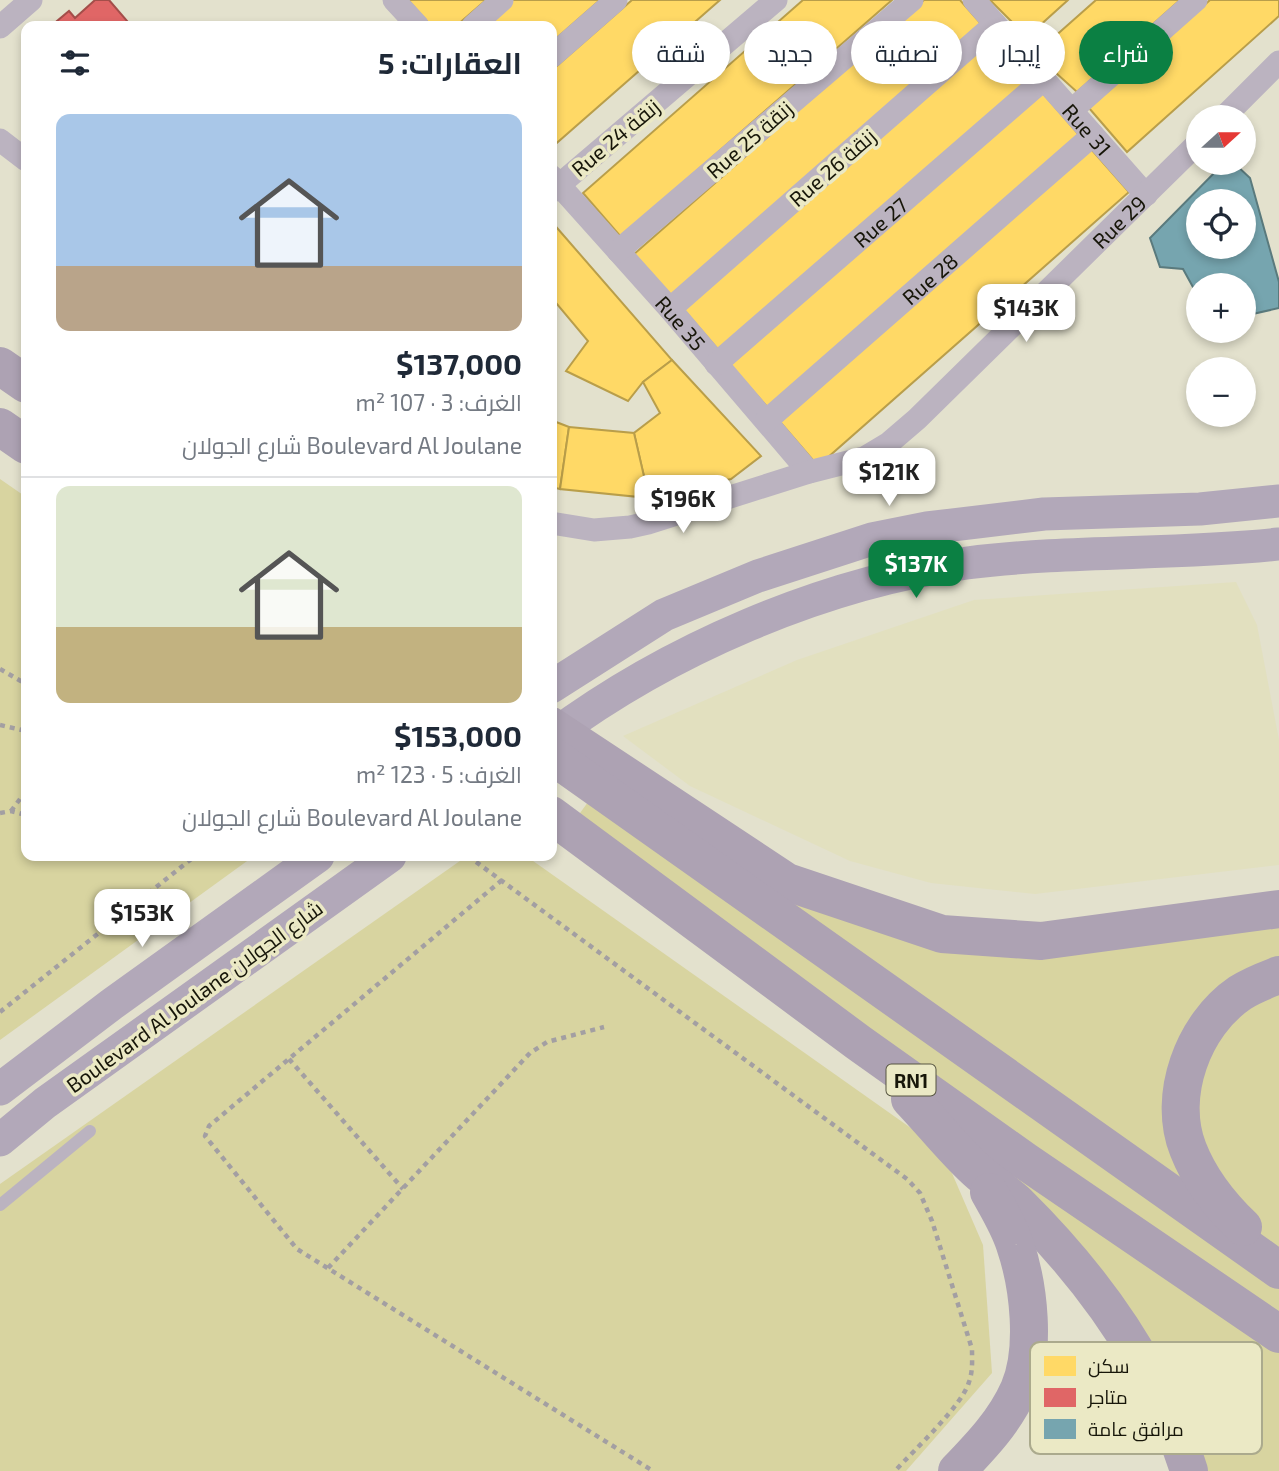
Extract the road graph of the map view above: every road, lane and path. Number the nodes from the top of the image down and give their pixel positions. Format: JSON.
{"nodes":[{"id":1,"x":31,"y":0,"type":"edge"},
{"id":2,"x":394,"y":0,"type":"edge"},
{"id":3,"x":502,"y":0,"type":"edge"},
{"id":4,"x":616,"y":0,"type":"edge"},
{"id":5,"x":776,"y":0,"type":"edge"},
{"id":6,"x":912,"y":0,"type":"edge"},
{"id":7,"x":974,"y":0,"type":"edge"},
{"id":8,"x":1196,"y":0,"type":"edge"},
{"id":9,"x":413,"y":21,"type":"edge"},
{"id":10,"x":479,"y":21,"type":"edge"},
{"id":11,"x":992,"y":21,"type":"edge"},
{"id":12,"x":0,"y":27,"type":"edge"},
{"id":13,"x":976,"y":41,"type":"edge"},
{"id":14,"x":557,"y":52,"type":"edge"},
{"id":15,"x":1279,"y":62,"type":"edge"},
{"id":16,"x":1038,"y":84,"type":"edge"},
{"id":17,"x":1047,"y":84,"type":"edge"},
{"id":18,"x":1236,"y":105,"type":"edge"},
{"id":19,"x":1072,"y":110,"type":"junction"},
{"id":20,"x":1093,"y":135,"type":"junction"},
{"id":21,"x":0,"y":140,"type":"edge"},
{"id":22,"x":1186,"y":155,"type":"edge"},
{"id":23,"x":21,"y":156,"type":"edge"},
{"id":24,"x":557,"y":182,"type":"edge"},
{"id":25,"x":557,"y":187,"type":"edge"},
{"id":26,"x":1146,"y":195,"type":"junction"},
{"id":27,"x":618,"y":251,"type":"junction"},
{"id":28,"x":670,"y":309,"type":"junction"},
{"id":29,"x":716,"y":363,"type":"junction"},
{"id":30,"x":0,"y":366,"type":"edge"},
{"id":31,"x":21,"y":381,"type":"edge"},
{"id":32,"x":766,"y":421,"type":"junction"},
{"id":33,"x":0,"y":427,"type":"edge"},
{"id":34,"x":21,"y":442,"type":"edge"},
{"id":35,"x":808,"y":472,"type":"junction"},
{"id":36,"x":1279,"y":501,"type":"edge"},
{"id":37,"x":557,"y":524,"type":"edge"},
{"id":38,"x":1279,"y":544,"type":"edge"},
{"id":39,"x":0,"y":669,"type":"edge"},
{"id":40,"x":21,"y":681,"type":"edge"},
{"id":41,"x":557,"y":683,"type":"edge"},
{"id":42,"x":0,"y":725,"type":"edge"},
{"id":43,"x":21,"y":730,"type":"edge"},
{"id":44,"x":557,"y":735,"type":"edge"},
{"id":45,"x":557,"y":737,"type":"edge"},
{"id":46,"x":557,"y":737,"type":"edge"},
{"id":47,"x":21,"y":798,"type":"edge"},
{"id":48,"x":11,"y":811,"type":"junction"},
{"id":49,"x":0,"y":813,"type":"edge"},
{"id":50,"x":21,"y":814,"type":"edge"},
{"id":51,"x":557,"y":819,"type":"edge"},
{"id":52,"x":189,"y":861,"type":"edge"},
{"id":53,"x":311,"y":861,"type":"edge"},
{"id":54,"x":383,"y":861,"type":"edge"},
{"id":55,"x":475,"y":861,"type":"edge"},
{"id":56,"x":502,"y":880,"type":"junction"},
{"id":57,"x":1279,"y":909,"type":"edge"},
{"id":58,"x":1279,"y":920,"type":"edge"},
{"id":59,"x":1179,"y":923,"type":"junction"},
{"id":60,"x":1279,"y":975,"type":"edge"},
{"id":61,"x":0,"y":1012,"type":"edge"},
{"id":62,"x":604,"y":1027,"type":"dead end"},
{"id":63,"x":859,"y":1043,"type":"junction"},
{"id":64,"x":289,"y":1059,"type":"junction"},
{"id":65,"x":0,"y":1089,"type":"edge"},
{"id":66,"x":90,"y":1131,"type":"dead end"},
{"id":67,"x":0,"y":1140,"type":"edge"},
{"id":68,"x":975,"y":1169,"type":"junction"},
{"id":69,"x":403,"y":1189,"type":"junction"},
{"id":70,"x":0,"y":1205,"type":"edge"},
{"id":71,"x":1279,"y":1263,"type":"edge"},
{"id":72,"x":328,"y":1268,"type":"junction"},
{"id":73,"x":1279,"y":1270,"type":"edge"},
{"id":74,"x":1279,"y":1334,"type":"edge"},
{"id":75,"x":1129,"y":1342,"type":"edge"},
{"id":76,"x":1183,"y":1454,"type":"edge"},
{"id":77,"x":653,"y":1471,"type":"edge"},
{"id":78,"x":895,"y":1471,"type":"edge"},
{"id":79,"x":957,"y":1471,"type":"edge"},
{"id":80,"x":1189,"y":1471,"type":"edge"}],
"edges":[{"from":1,"to":12,"type":"street"},
{"from":2,"to":9,"type":"street"},
{"from":3,"to":10,"type":"street"},
{"from":4,"to":14,"type":"street"},
{"from":5,"to":24,"type":"street","name":"Rue 24 زنقة"},
{"from":6,"to":27,"type":"street","name":"Rue 25 زنقة"},
{"from":7,"to":11,"type":"street","name":"Rue 31"},
{"from":8,"to":19,"type":"street"},
{"from":13,"to":28,"type":"street","name":"Rue 26 زنقة"},
{"from":15,"to":18,"type":"street"},
{"from":16,"to":29,"type":"street","name":"Rue 27"},
{"from":17,"to":19,"type":"street","name":"Rue 31"},
{"from":19,"to":20,"type":"street","name":"Rue 31"},
{"from":20,"to":26,"type":"street","name":"Rue 31"},
{"from":20,"to":32,"type":"street","name":"Rue 28"},
{"from":21,"to":23,"type":"street"},
{"from":22,"to":26,"type":"street","name":"Rue 29"},
{"from":25,"to":27,"type":"street","name":"Rue 35"},
{"from":26,"to":35,"type":"street","name":"Rue 29"},
{"from":27,"to":28,"type":"street","name":"Rue 35"},
{"from":28,"to":29,"type":"street","name":"Rue 35"},
{"from":29,"to":32,"type":"street","name":"Rue 35"},
{"from":30,"to":31,"type":"highway"},
{"from":32,"to":35,"type":"street","name":"Rue 35"},
{"from":33,"to":34,"type":"highway"},
{"from":35,"to":37,"type":"street","name":"Rue 29"},
{"from":36,"to":41,"type":"main road"},
{"from":38,"to":44,"type":"main road"},
{"from":39,"to":40,"type":"path"},
{"from":42,"to":43,"type":"path"},
{"from":45,"to":59,"type":"highway"},
{"from":46,"to":73,"type":"highway","number":"RN1"},
{"from":47,"to":48,"type":"path"},
{"from":48,"to":49,"type":"path"},
{"from":48,"to":50,"type":"path"},
{"from":51,"to":63,"type":"highway","number":"RN1"},
{"from":52,"to":61,"type":"path"},
{"from":53,"to":65,"type":"main road","name":"Boulevard Al Joulane شارع الجولان"},
{"from":54,"to":67,"type":"main road","name":"Boulevard Al Joulane شارع الجولان"},
{"from":55,"to":56,"type":"path"},
{"from":56,"to":64,"type":"path"},
{"from":56,"to":78,"type":"path"},
{"from":57,"to":59,"type":"highway"},
{"from":58,"to":59,"type":"highway"},
{"from":60,"to":71,"type":"highway"},
{"from":62,"to":69,"type":"path"},
{"from":63,"to":68,"type":"highway"},
{"from":63,"to":74,"type":"highway","number":"RN1"},
{"from":64,"to":69,"type":"path"},
{"from":64,"to":72,"type":"path"},
{"from":66,"to":70,"type":"lane"},
{"from":68,"to":75,"type":"highway"},
{"from":68,"to":79,"type":"highway"},
{"from":69,"to":72,"type":"path"},
{"from":72,"to":77,"type":"path"},
{"from":76,"to":80,"type":"highway"}]}
